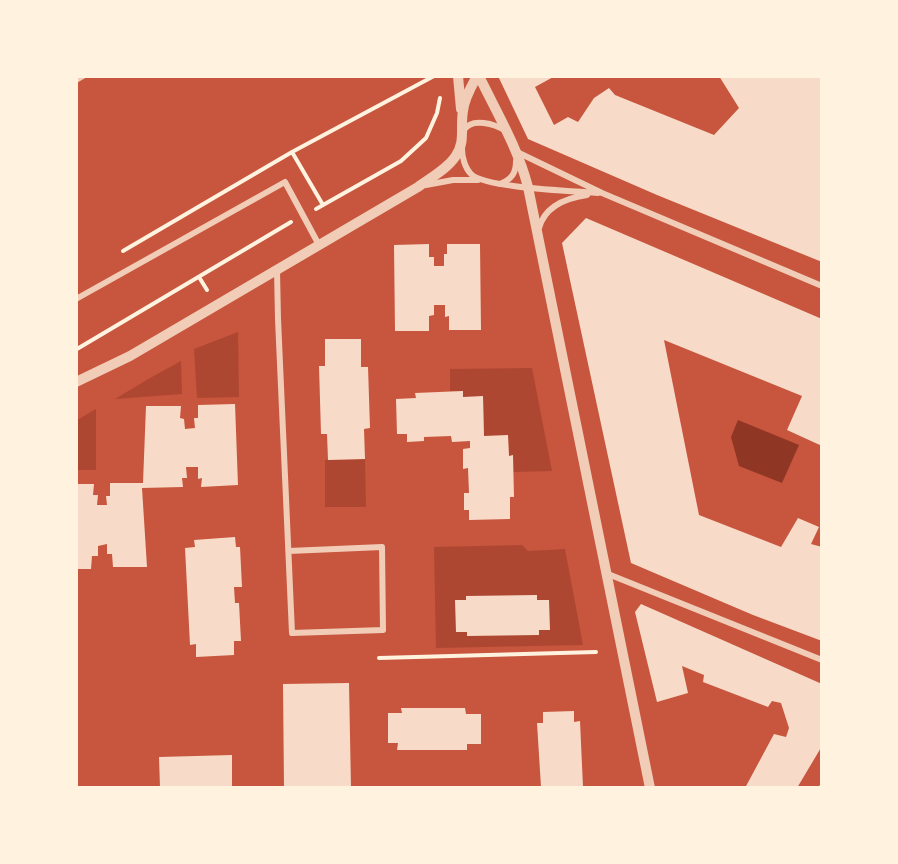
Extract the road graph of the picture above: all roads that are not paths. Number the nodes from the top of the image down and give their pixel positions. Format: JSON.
{"nodes":[{"id":1,"x":83,"y":76,"type":"edge"},
{"id":2,"x":458,"y":76,"type":"edge"},
{"id":3,"x":478,"y":76,"type":"edge"},
{"id":4,"x":76,"y":80,"type":"edge"},
{"id":5,"x":462,"y":114,"type":"junction"},
{"id":6,"x":507,"y":132,"type":"junction"},
{"id":7,"x":463,"y":133,"type":"junction"},
{"id":8,"x":516,"y":152,"type":"junction"},
{"id":9,"x":482,"y":180,"type":"junction"},
{"id":10,"x":500,"y":184,"type":"junction"},
{"id":11,"x":418,"y":187,"type":"junction"},
{"id":12,"x":528,"y":188,"type":"junction"},
{"id":13,"x":602,"y":193,"type":"junction"},
{"id":14,"x":537,"y":232,"type":"junction"},
{"id":15,"x":319,"y":245,"type":"junction"},
{"id":16,"x":277,"y":270,"type":"junction"},
{"id":17,"x":822,"y":286,"type":"edge"},
{"id":18,"x":76,"y":299,"type":"edge"},
{"id":19,"x":78,"y":380,"type":"edge"},
{"id":20,"x":289,"y":551,"type":"junction"},
{"id":21,"x":608,"y":574,"type":"junction"},
{"id":22,"x":822,"y":660,"type":"edge"},
{"id":23,"x":650,"y":788,"type":"edge"}],
"edges":[{"from":1,"to":4,"type":"street"},
{"from":2,"to":5,"type":"street"},
{"from":3,"to":5,"type":"street"},
{"from":3,"to":6,"type":"street"},
{"from":5,"to":7,"type":"street"},
{"from":6,"to":7,"type":"street"},
{"from":6,"to":8,"type":"street"},
{"from":7,"to":9,"type":"street"},
{"from":7,"to":11,"type":"street"},
{"from":8,"to":10,"type":"street"},
{"from":8,"to":12,"type":"street"},
{"from":8,"to":13,"type":"street"},
{"from":9,"to":10,"type":"street"},
{"from":9,"to":11,"type":"street"},
{"from":10,"to":12,"type":"street"},
{"from":11,"to":15,"type":"street"},
{"from":12,"to":13,"type":"street"},
{"from":12,"to":14,"type":"street"},
{"from":13,"to":14,"type":"street"},
{"from":13,"to":17,"type":"street"},
{"from":14,"to":21,"type":"street"},
{"from":15,"to":16,"type":"street"},
{"from":15,"to":18,"type":"street"},
{"from":16,"to":19,"type":"street"},
{"from":16,"to":20,"type":"street"},
{"from":20,"to":20,"type":"street"},
{"from":21,"to":22,"type":"street"},
{"from":21,"to":23,"type":"street"}]}
